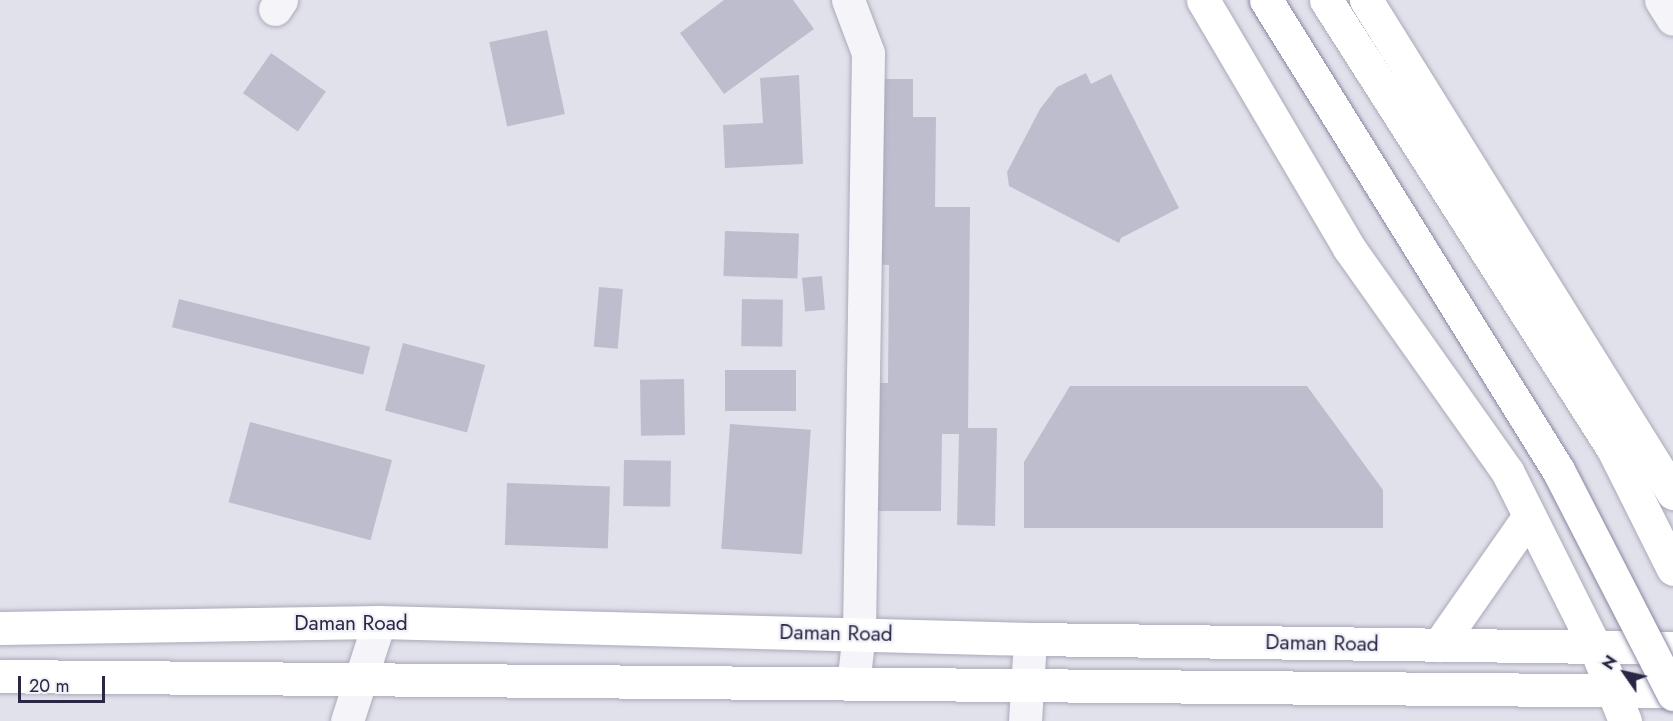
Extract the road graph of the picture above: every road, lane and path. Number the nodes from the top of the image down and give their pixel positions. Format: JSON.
{"nodes":[{"id":1,"x":848,"y":0,"type":"edge"},
{"id":2,"x":1203,"y":0,"type":"edge"},
{"id":3,"x":1266,"y":0,"type":"edge"},
{"id":4,"x":1326,"y":0,"type":"edge"},
{"id":5,"x":1366,"y":0,"type":"edge"},
{"id":6,"x":1661,"y":0,"type":"edge"},
{"id":7,"x":1673,"y":19,"type":"edge"},
{"id":8,"x":1673,"y":493,"type":"edge"},
{"id":9,"x":1529,"y":516,"type":"junction"},
{"id":10,"x":1673,"y":569,"type":"edge"},
{"id":11,"x":379,"y":622,"type":"junction"},
{"id":12,"x":0,"y":628,"type":"edge"},
{"id":13,"x":859,"y":633,"type":"junction"},
{"id":14,"x":1030,"y":639,"type":"junction"},
{"id":15,"x":1439,"y":645,"type":"junction"},
{"id":16,"x":1595,"y":647,"type":"junction"},
{"id":17,"x":1673,"y":648,"type":"edge"},
{"id":18,"x":0,"y":676,"type":"edge"},
{"id":19,"x":360,"y":679,"type":"junction"},
{"id":20,"x":853,"y":684,"type":"junction"},
{"id":21,"x":1028,"y":686,"type":"junction"},
{"id":22,"x":1613,"y":691,"type":"junction"},
{"id":23,"x":1673,"y":692,"type":"edge"},
{"id":24,"x":347,"y":721,"type":"edge"},
{"id":25,"x":1025,"y":721,"type":"edge"},
{"id":26,"x":1625,"y":721,"type":"edge"}],
"edges":[{"from":1,"to":13,"type":"street"},
{"from":2,"to":9,"type":"main road"},
{"from":3,"to":23,"type":"main road","bridge":true},
{"from":4,"to":10,"type":"main road"},
{"from":5,"to":8,"type":"main road"},
{"from":6,"to":7,"type":"street"},
{"from":9,"to":15,"type":"main road"},
{"from":9,"to":16,"type":"main road"},
{"from":11,"to":12,"type":"main road","name":"Daman Road"},
{"from":11,"to":13,"type":"main road","name":"Daman Road"},
{"from":11,"to":19,"type":"street"},
{"from":13,"to":14,"type":"main road","name":"Daman Road"},
{"from":13,"to":20,"type":"street"},
{"from":14,"to":15,"type":"main road","name":"Daman Road"},
{"from":14,"to":21,"type":"street"},
{"from":15,"to":16,"type":"main road","name":"Daman Road"},
{"from":16,"to":17,"type":"main road","name":"Daman Road"},
{"from":16,"to":22,"type":"main road"},
{"from":18,"to":19,"type":"main road"},
{"from":19,"to":20,"type":"main road"},
{"from":19,"to":24,"type":"street"},
{"from":20,"to":21,"type":"main road"},
{"from":21,"to":22,"type":"main road"},
{"from":21,"to":25,"type":"street"},
{"from":22,"to":23,"type":"main road"},
{"from":22,"to":26,"type":"main road"}]}
